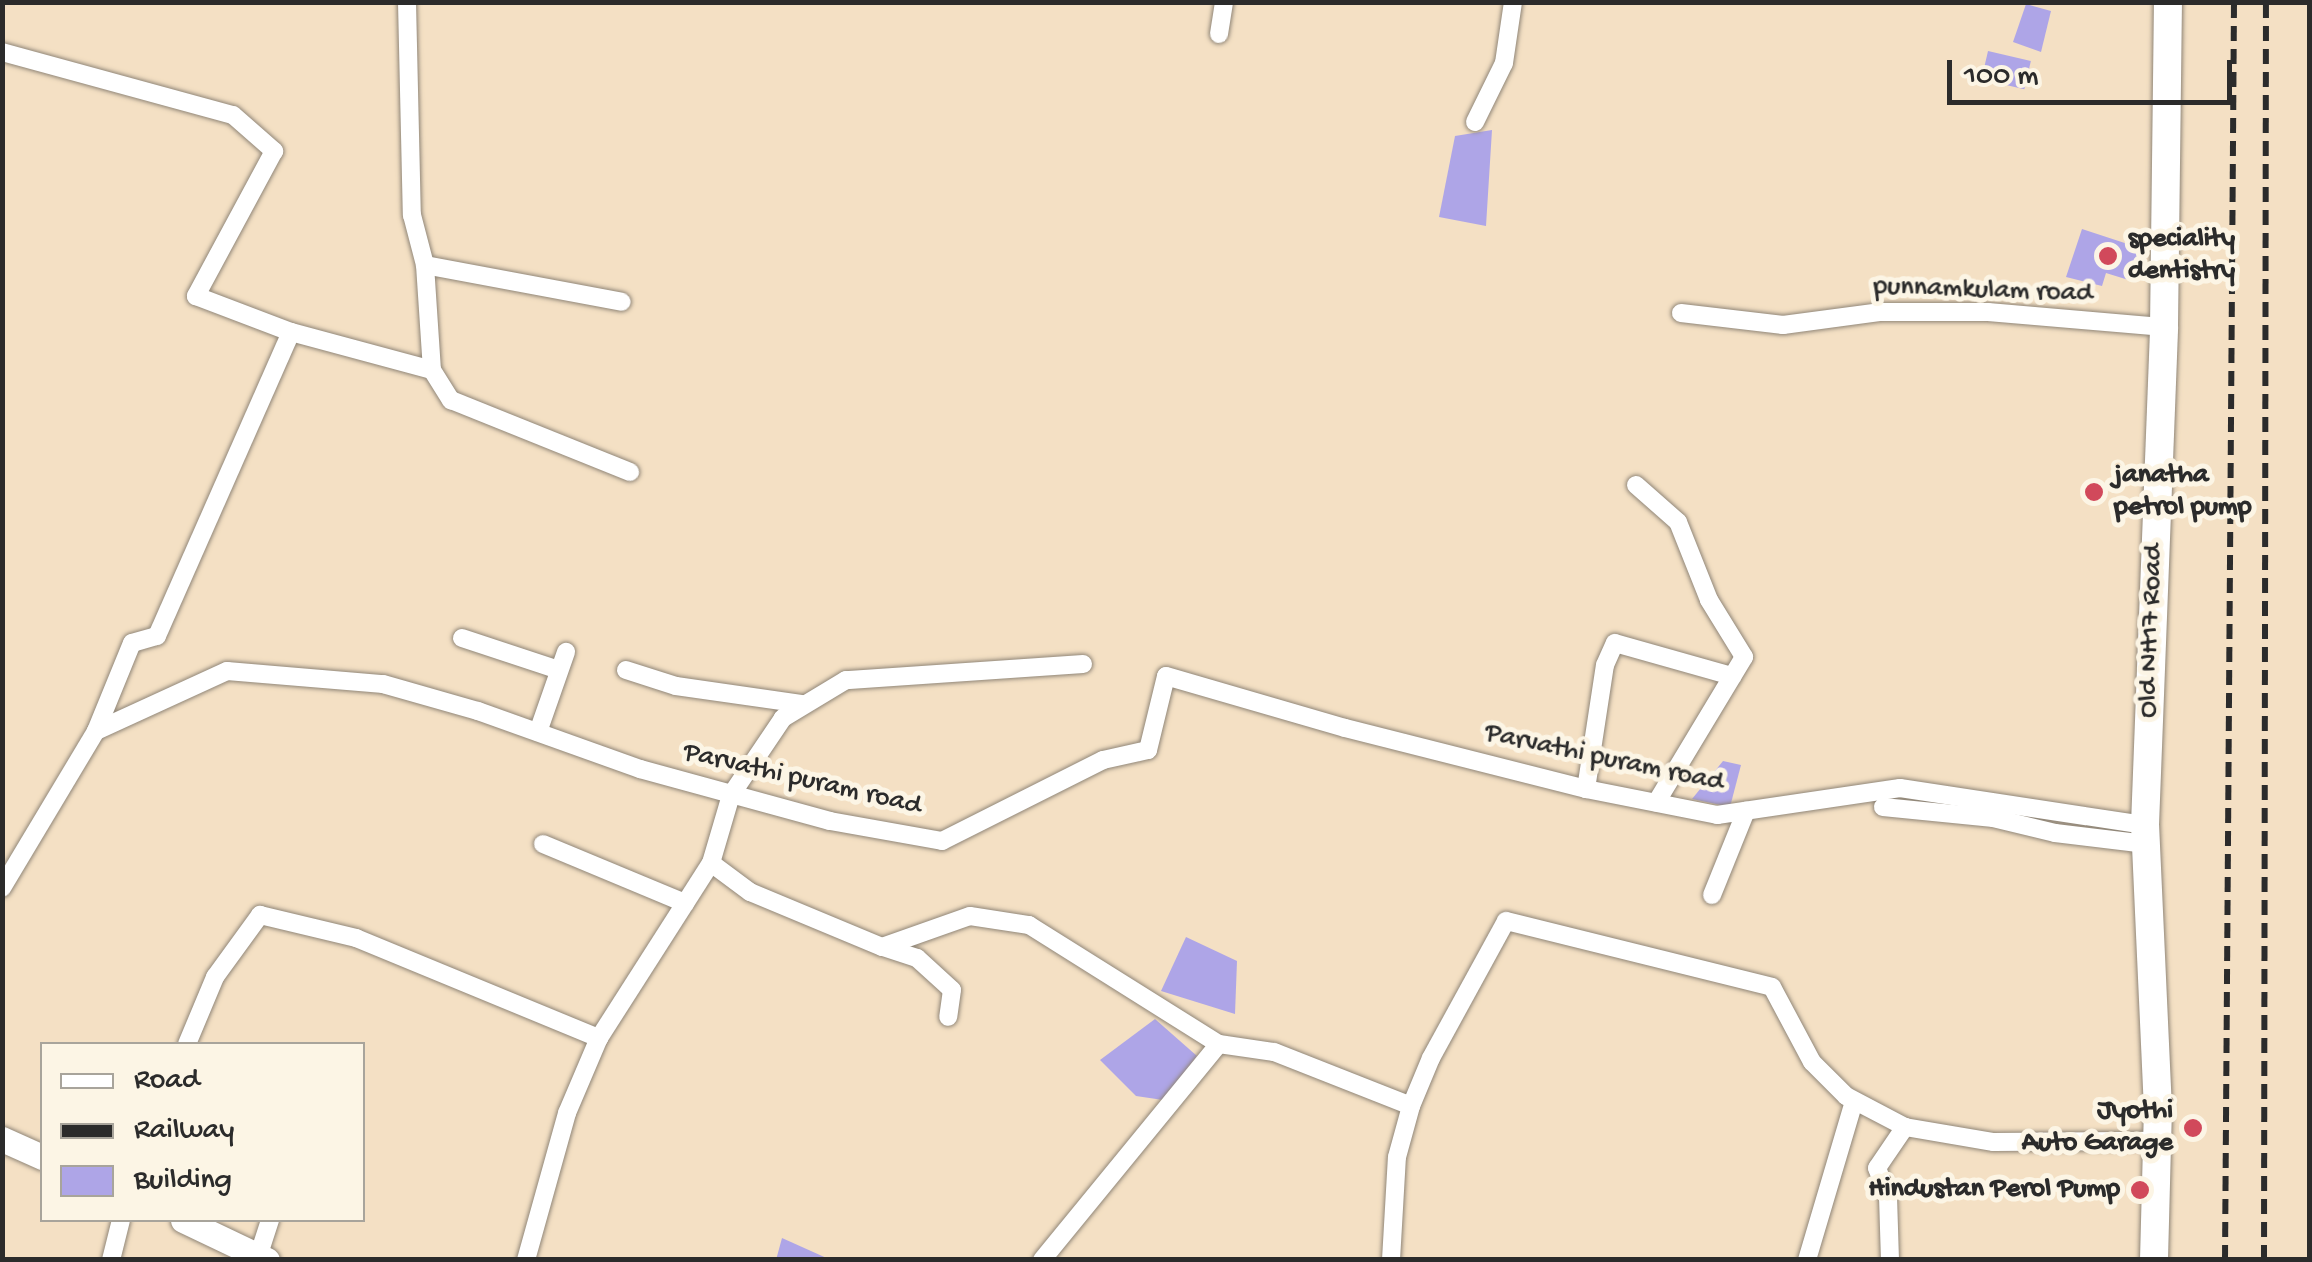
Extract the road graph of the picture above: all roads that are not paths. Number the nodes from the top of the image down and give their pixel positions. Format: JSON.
{"nodes":[{"id":1,"x":407,"y":2,"type":"edge"},
{"id":2,"x":1224,"y":2,"type":"edge"},
{"id":3,"x":1512,"y":2,"type":"edge"},
{"id":4,"x":2168,"y":2,"type":"edge"},
{"id":5,"x":1219,"y":34,"type":"dead end"},
{"id":6,"x":2,"y":52,"type":"edge"},
{"id":7,"x":1475,"y":122,"type":"dead end"},
{"id":8,"x":424,"y":265,"type":"junction"},
{"id":9,"x":622,"y":302,"type":"dead end"},
{"id":10,"x":1681,"y":313,"type":"dead end"},
{"id":11,"x":2164,"y":327,"type":"junction"},
{"id":12,"x":291,"y":332,"type":"junction"},
{"id":13,"x":432,"y":370,"type":"junction"},
{"id":14,"x":630,"y":472,"type":"dead end"},
{"id":15,"x":1636,"y":485,"type":"dead end"},
{"id":16,"x":462,"y":638,"type":"dead end"},
{"id":17,"x":1082,"y":664,"type":"dead end"},
{"id":18,"x":626,"y":670,"type":"dead end"},
{"id":19,"x":1732,"y":676,"type":"junction"},
{"id":20,"x":803,"y":704,"type":"junction"},
{"id":21,"x":96,"y":730,"type":"junction"},
{"id":22,"x":538,"y":732,"type":"junction"},
{"id":23,"x":1586,"y":788,"type":"junction"},
{"id":24,"x":732,"y":795,"type":"junction"},
{"id":25,"x":1656,"y":803,"type":"junction"},
{"id":26,"x":1883,"y":806,"type":"dead end"},
{"id":27,"x":1746,"y":811,"type":"junction"},
{"id":28,"x":2145,"y":834,"type":"junction"},
{"id":29,"x":543,"y":844,"type":"dead end"},
{"id":30,"x":711,"y":863,"type":"junction"},
{"id":31,"x":2,"y":888,"type":"edge"},
{"id":32,"x":1712,"y":895,"type":"dead end"},
{"id":33,"x":685,"y":903,"type":"junction"},
{"id":34,"x":882,"y":947,"type":"junction"},
{"id":35,"x":948,"y":1017,"type":"dead end"},
{"id":36,"x":599,"y":1038,"type":"junction"},
{"id":37,"x":187,"y":1042,"type":"edge"},
{"id":38,"x":1219,"y":1044,"type":"junction"},
{"id":39,"x":1854,"y":1100,"type":"junction"},
{"id":40,"x":1411,"y":1106,"type":"junction"},
{"id":41,"x":1905,"y":1127,"type":"junction"},
{"id":42,"x":2157,"y":1141,"type":"junction"},
{"id":43,"x":4,"y":1144,"type":"edge"},
{"id":44,"x":40,"y":1156,"type":"edge"},
{"id":45,"x":120,"y":1222,"type":"edge"},
{"id":46,"x":186,"y":1222,"type":"edge"},
{"id":47,"x":270,"y":1222,"type":"edge"},
{"id":48,"x":265,"y":1258,"type":"edge"},
{"id":49,"x":111,"y":1260,"type":"edge"},
{"id":50,"x":526,"y":1260,"type":"edge"},
{"id":51,"x":1042,"y":1260,"type":"edge"},
{"id":52,"x":1391,"y":1260,"type":"edge"},
{"id":53,"x":1807,"y":1260,"type":"edge"},
{"id":54,"x":1890,"y":1260,"type":"edge"},
{"id":55,"x":2154,"y":1260,"type":"edge"}],
"edges":[{"from":1,"to":8,"type":"street"},
{"from":2,"to":5,"type":"street"},
{"from":3,"to":7,"type":"street"},
{"from":4,"to":11,"type":"main road","name":"Old NH17 Road"},
{"from":6,"to":12,"type":"street"},
{"from":8,"to":9,"type":"street"},
{"from":8,"to":13,"type":"street"},
{"from":10,"to":11,"type":"street","name":"punnamkulam road"},
{"from":11,"to":28,"type":"main road","name":"Old NH17 Road"},
{"from":12,"to":13,"type":"street"},
{"from":12,"to":21,"type":"street"},
{"from":13,"to":14,"type":"street"},
{"from":15,"to":19,"type":"street"},
{"from":16,"to":22,"type":"street"},
{"from":17,"to":20,"type":"street"},
{"from":18,"to":20,"type":"street"},
{"from":19,"to":23,"type":"street"},
{"from":19,"to":25,"type":"street"},
{"from":20,"to":24,"type":"street"},
{"from":21,"to":22,"type":"street","name":"Parvathi puram road"},
{"from":21,"to":31,"type":"street"},
{"from":22,"to":24,"type":"street","name":"Parvathi puram road"},
{"from":23,"to":24,"type":"street","name":"Parvathi puram road"},
{"from":23,"to":25,"type":"street","name":"Parvathi puram road"},
{"from":24,"to":30,"type":"street"},
{"from":25,"to":27,"type":"street","name":"Parvathi puram road"},
{"from":26,"to":28,"type":"street"},
{"from":27,"to":28,"type":"street","name":"Parvathi puram road"},
{"from":27,"to":32,"type":"street"},
{"from":28,"to":42,"type":"main road","name":"Old NH17 Road"},
{"from":29,"to":33,"type":"street"},
{"from":30,"to":33,"type":"street"},
{"from":30,"to":34,"type":"street"},
{"from":33,"to":36,"type":"street"},
{"from":34,"to":35,"type":"street"},
{"from":34,"to":38,"type":"street"},
{"from":36,"to":37,"type":"street"},
{"from":36,"to":50,"type":"street"},
{"from":38,"to":40,"type":"street"},
{"from":38,"to":51,"type":"street"},
{"from":39,"to":40,"type":"street"},
{"from":39,"to":41,"type":"street"},
{"from":39,"to":53,"type":"street"},
{"from":40,"to":52,"type":"street"},
{"from":41,"to":42,"type":"street"},
{"from":41,"to":54,"type":"street"},
{"from":42,"to":55,"type":"main road","name":"Old NH17 Road"},
{"from":43,"to":44,"type":"street"},
{"from":45,"to":49,"type":"street"},
{"from":46,"to":48,"type":"street"},
{"from":47,"to":48,"type":"street"}]}
